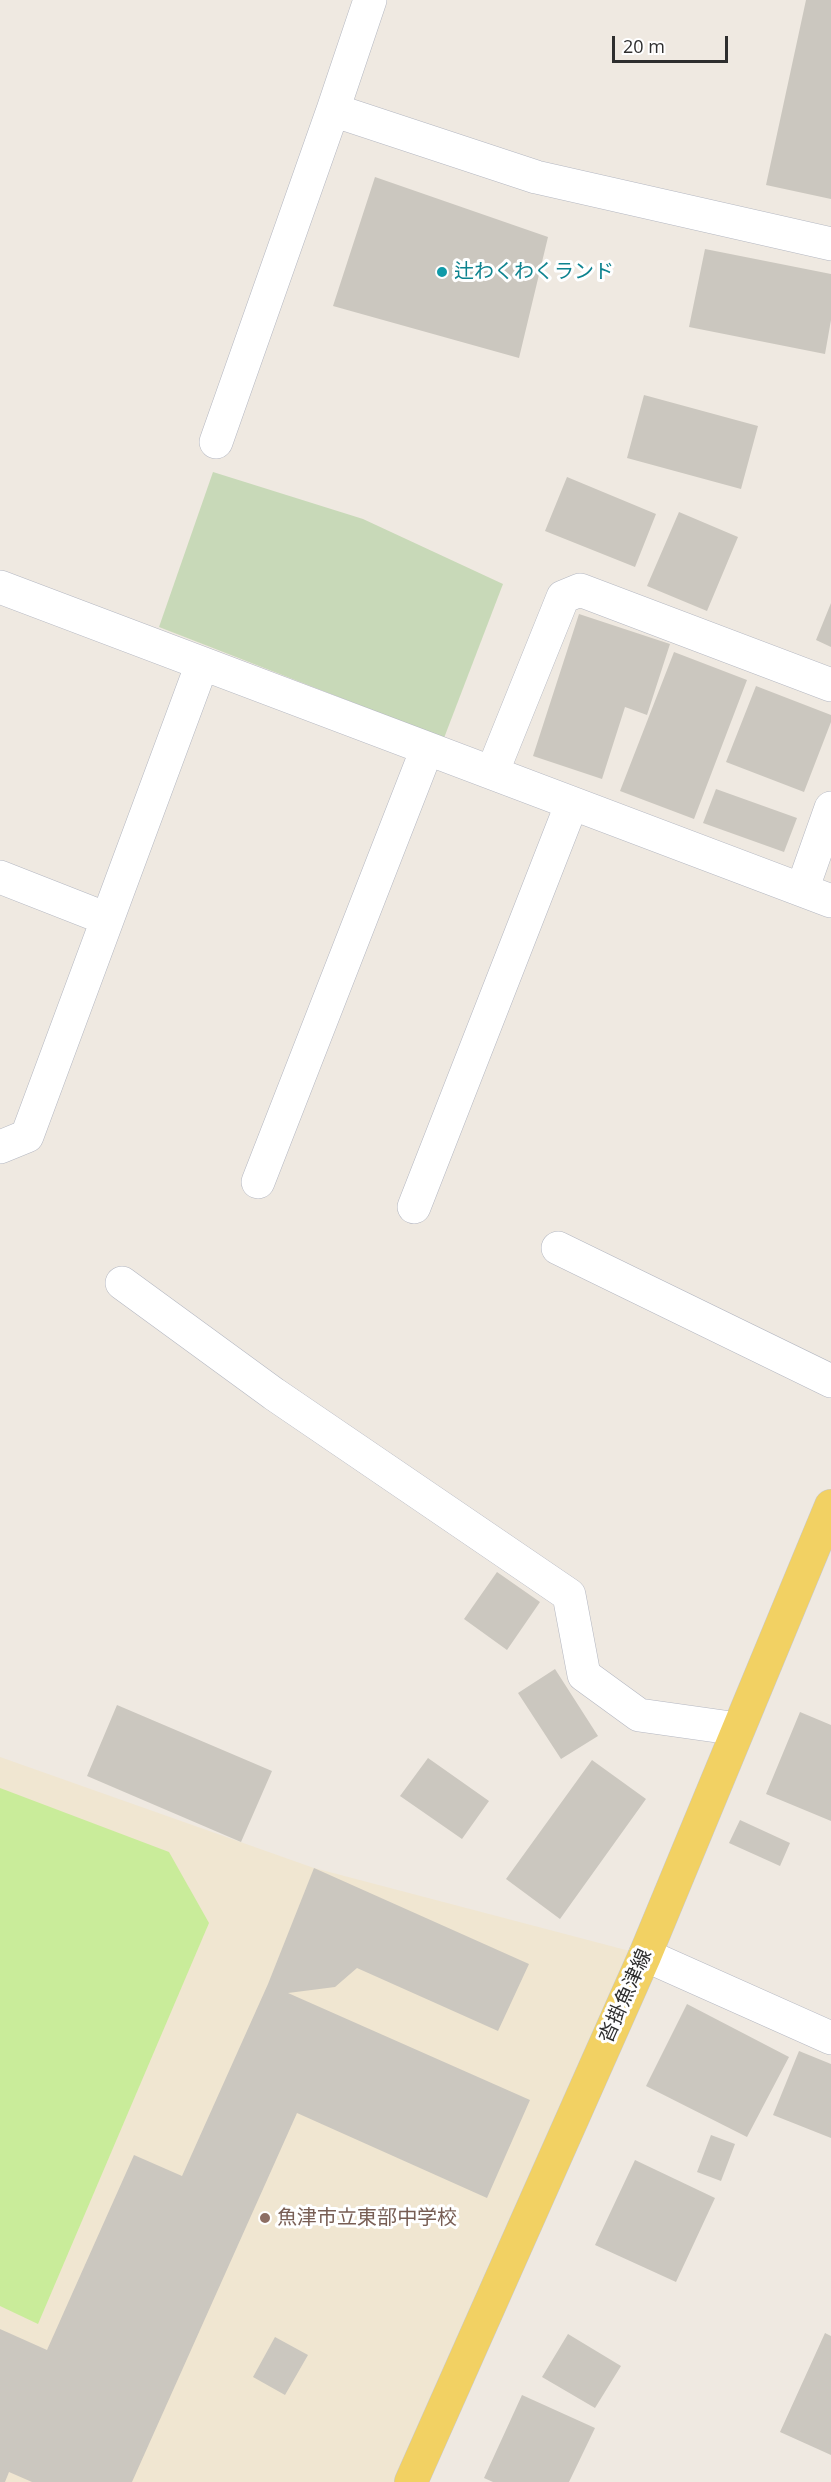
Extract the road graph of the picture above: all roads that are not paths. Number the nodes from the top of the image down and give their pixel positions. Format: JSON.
{"nodes":[{"id":1,"x":370,"y":0,"type":"edge"},
{"id":2,"x":333,"y":110,"type":"junction"},
{"id":3,"x":831,"y":244,"type":"edge"},
{"id":4,"x":216,"y":442,"type":"dead end"},
{"id":5,"x":0,"y":587,"type":"edge"},
{"id":6,"x":202,"y":664,"type":"junction"},
{"id":7,"x":831,"y":685,"type":"edge"},
{"id":8,"x":427,"y":749,"type":"junction"},
{"id":9,"x":492,"y":773,"type":"junction"},
{"id":10,"x":572,"y":803,"type":"junction"},
{"id":11,"x":831,"y":808,"type":"edge"},
{"id":12,"x":0,"y":877,"type":"edge"},
{"id":13,"x":817,"y":895,"type":"edge"},
{"id":14,"x":107,"y":919,"type":"junction"},
{"id":15,"x":0,"y":1148,"type":"edge"},
{"id":16,"x":258,"y":1182,"type":"dead end"},
{"id":17,"x":414,"y":1207,"type":"dead end"},
{"id":18,"x":558,"y":1248,"type":"dead end"},
{"id":19,"x":122,"y":1283,"type":"dead end"},
{"id":20,"x":831,"y":1381,"type":"edge"},
{"id":21,"x":831,"y":1506,"type":"edge"},
{"id":22,"x":738,"y":1729,"type":"junction"},
{"id":23,"x":645,"y":1955,"type":"junction"},
{"id":24,"x":831,"y":2038,"type":"edge"},
{"id":25,"x":411,"y":2482,"type":"edge"}],
"edges":[{"from":1,"to":2,"type":"street"},
{"from":2,"to":3,"type":"street"},
{"from":2,"to":4,"type":"street"},
{"from":5,"to":6,"type":"street"},
{"from":6,"to":8,"type":"street"},
{"from":6,"to":14,"type":"street"},
{"from":7,"to":9,"type":"street"},
{"from":8,"to":9,"type":"street"},
{"from":8,"to":16,"type":"street"},
{"from":9,"to":10,"type":"street"},
{"from":10,"to":13,"type":"street"},
{"from":10,"to":17,"type":"street"},
{"from":11,"to":13,"type":"street"},
{"from":12,"to":14,"type":"street"},
{"from":14,"to":15,"type":"street"},
{"from":18,"to":20,"type":"street"},
{"from":19,"to":22,"type":"street"},
{"from":21,"to":22,"type":"main road","name":"沓掛魚津線"},
{"from":22,"to":23,"type":"main road","name":"沓掛魚津線"},
{"from":23,"to":24,"type":"street"},
{"from":23,"to":25,"type":"main road","name":"沓掛魚津線"}]}
